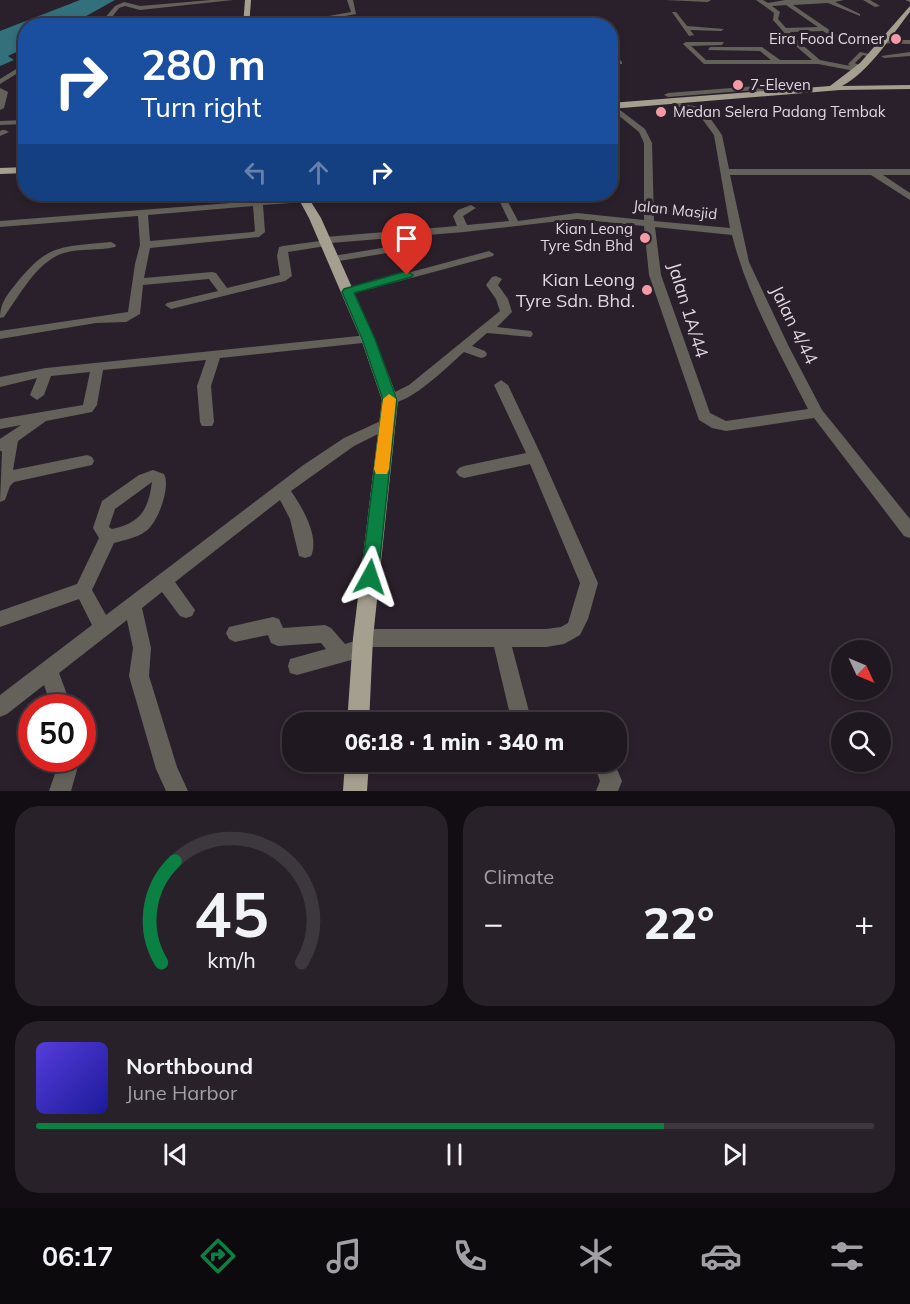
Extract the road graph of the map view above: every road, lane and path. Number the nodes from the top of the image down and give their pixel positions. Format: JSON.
{"nodes":[{"id":1,"x":230,"y":0,"type":"edge"},
{"id":2,"x":248,"y":0,"type":"edge"},
{"id":3,"x":350,"y":0,"type":"edge"},
{"id":4,"x":708,"y":0,"type":"edge"},
{"id":5,"x":759,"y":0,"type":"edge"},
{"id":6,"x":781,"y":0,"type":"edge"},
{"id":7,"x":842,"y":0,"type":"edge"},
{"id":8,"x":866,"y":0,"type":"edge"},
{"id":9,"x":669,"y":1,"type":"edge"},
{"id":10,"x":816,"y":1,"type":"edge"},
{"id":11,"x":828,"y":1,"type":"edge"},
{"id":12,"x":788,"y":3,"type":"junction"},
{"id":13,"x":768,"y":4,"type":"junction"},
{"id":14,"x":878,"y":6,"type":"dead end"},
{"id":15,"x":910,"y":8,"type":"edge"},
{"id":16,"x":674,"y":13,"type":"dead end"},
{"id":17,"x":858,"y":15,"type":"dead end"},
{"id":18,"x":108,"y":18,"type":"edge"},
{"id":19,"x":247,"y":18,"type":"edge"},
{"id":20,"x":325,"y":18,"type":"edge"},
{"id":21,"x":680,"y":21,"type":"junction"},
{"id":22,"x":713,"y":22,"type":"dead end"},
{"id":23,"x":685,"y":28,"type":"junction"},
{"id":24,"x":823,"y":29,"type":"junction"},
{"id":25,"x":784,"y":30,"type":"junction"},
{"id":26,"x":690,"y":34,"type":"junction"},
{"id":27,"x":722,"y":36,"type":"junction"},
{"id":28,"x":695,"y":42,"type":"junction"},
{"id":29,"x":796,"y":42,"type":"junction"},
{"id":30,"x":880,"y":42,"type":"junction"},
{"id":31,"x":910,"y":42,"type":"edge"},
{"id":32,"x":690,"y":49,"type":"junction"},
{"id":33,"x":910,"y":54,"type":"edge"},
{"id":34,"x":884,"y":56,"type":"dead end"},
{"id":35,"x":778,"y":62,"type":"junction"},
{"id":36,"x":818,"y":62,"type":"junction"},
{"id":37,"x":860,"y":69,"type":"junction"},
{"id":38,"x":18,"y":70,"type":"edge"},
{"id":39,"x":0,"y":82,"type":"edge"},
{"id":40,"x":849,"y":85,"type":"junction"},
{"id":41,"x":873,"y":88,"type":"junction"},
{"id":42,"x":910,"y":88,"type":"edge"},
{"id":43,"x":0,"y":90,"type":"edge"},
{"id":44,"x":813,"y":92,"type":"junction"},
{"id":45,"x":712,"y":101,"type":"junction"},
{"id":46,"x":675,"y":103,"type":"junction"},
{"id":47,"x":618,"y":106,"type":"edge"},
{"id":48,"x":0,"y":108,"type":"edge"},
{"id":49,"x":618,"y":110,"type":"edge"},
{"id":50,"x":700,"y":110,"type":"junction"},
{"id":51,"x":18,"y":122,"type":"edge"},
{"id":52,"x":0,"y":123,"type":"edge"},
{"id":53,"x":18,"y":170,"type":"edge"},
{"id":54,"x":0,"y":171,"type":"edge"},
{"id":55,"x":726,"y":172,"type":"junction"},
{"id":56,"x":873,"y":172,"type":"junction"},
{"id":57,"x":910,"y":172,"type":"edge"},
{"id":58,"x":910,"y":197,"type":"edge"},
{"id":59,"x":278,"y":201,"type":"edge"},
{"id":60,"x":305,"y":201,"type":"edge"},
{"id":61,"x":504,"y":201,"type":"edge"},
{"id":62,"x":258,"y":205,"type":"junction"},
{"id":63,"x":471,"y":208,"type":"dead end"},
{"id":64,"x":143,"y":214,"type":"junction"},
{"id":65,"x":649,"y":222,"type":"junction"},
{"id":66,"x":0,"y":224,"type":"edge"},
{"id":67,"x":515,"y":224,"type":"junction"},
{"id":68,"x":464,"y":229,"type":"junction"},
{"id":69,"x":736,"y":232,"type":"junction"},
{"id":70,"x":325,"y":242,"type":"junction"},
{"id":71,"x":425,"y":244,"type":"dead end"},
{"id":72,"x":111,"y":245,"type":"dead end"},
{"id":73,"x":146,"y":245,"type":"junction"},
{"id":74,"x":489,"y":254,"type":"dead end"},
{"id":75,"x":333,"y":259,"type":"junction"},
{"id":76,"x":496,"y":279,"type":"dead end"},
{"id":77,"x":138,"y":282,"type":"junction"},
{"id":78,"x":348,"y":292,"type":"junction"},
{"id":79,"x":225,"y":293,"type":"junction"},
{"id":80,"x":171,"y":305,"type":"dead end"},
{"id":81,"x":0,"y":314,"type":"edge"},
{"id":82,"x":489,"y":328,"type":"junction"},
{"id":83,"x":527,"y":333,"type":"dead end"},
{"id":84,"x":0,"y":335,"type":"edge"},
{"id":85,"x":368,"y":339,"type":"junction"},
{"id":86,"x":463,"y":347,"type":"junction"},
{"id":87,"x":482,"y":354,"type":"dead end"},
{"id":88,"x":214,"y":356,"type":"junction"},
{"id":89,"x":97,"y":368,"type":"junction"},
{"id":90,"x":46,"y":372,"type":"junction"},
{"id":91,"x":0,"y":382,"type":"edge"},
{"id":92,"x":501,"y":385,"type":"dead end"},
{"id":93,"x":38,"y":395,"type":"dead end"},
{"id":94,"x":390,"y":400,"type":"junction"},
{"id":95,"x":817,"y":413,"type":"junction"},
{"id":96,"x":44,"y":417,"type":"junction"},
{"id":97,"x":207,"y":422,"type":"dead end"},
{"id":98,"x":387,"y":423,"type":"junction"},
{"id":99,"x":0,"y":424,"type":"edge"},
{"id":100,"x":6,"y":443,"type":"edge"},
{"id":101,"x":535,"y":457,"type":"junction"},
{"id":102,"x":87,"y":461,"type":"dead end"},
{"id":103,"x":464,"y":472,"type":"dead end"},
{"id":104,"x":2,"y":488,"type":"edge"},
{"id":105,"x":281,"y":490,"type":"junction"},
{"id":106,"x":910,"y":531,"type":"edge"},
{"id":107,"x":108,"y":537,"type":"dead end"},
{"id":108,"x":305,"y":551,"type":"dead end"},
{"id":109,"x":164,"y":582,"type":"junction"},
{"id":110,"x":83,"y":590,"type":"junction"},
{"id":111,"x":133,"y":605,"type":"junction"},
{"id":112,"x":186,"y":610,"type":"dead end"},
{"id":113,"x":0,"y":619,"type":"edge"},
{"id":114,"x":103,"y":628,"type":"junction"},
{"id":115,"x":235,"y":633,"type":"dead end"},
{"id":116,"x":501,"y":638,"type":"junction"},
{"id":117,"x":362,"y":643,"type":"junction"},
{"id":118,"x":341,"y":654,"type":"junction"},
{"id":119,"x":297,"y":666,"type":"dead end"},
{"id":120,"x":49,"y":671,"type":"junction"},
{"id":121,"x":57,"y":694,"type":"edge"},
{"id":122,"x":0,"y":707,"type":"edge"},
{"id":123,"x":359,"y":712,"type":"edge"},
{"id":124,"x":519,"y":712,"type":"edge"},
{"id":125,"x":66,"y":772,"type":"edge"},
{"id":126,"x":356,"y":772,"type":"edge"},
{"id":127,"x":607,"y":772,"type":"edge"},
{"id":128,"x":60,"y":791,"type":"edge"},
{"id":129,"x":177,"y":791,"type":"edge"},
{"id":130,"x":355,"y":791,"type":"edge"},
{"id":131,"x":607,"y":791,"type":"edge"}],
"edges":[{"from":1,"to":18,"type":"street"},
{"from":2,"to":19,"type":"main road"},
{"from":3,"to":20,"type":"street"},
{"from":4,"to":9,"type":"street"},
{"from":5,"to":13,"type":"street"},
{"from":6,"to":12,"type":"street"},
{"from":7,"to":11,"type":"street"},
{"from":8,"to":14,"type":"street"},
{"from":10,"to":11,"type":"street"},
{"from":10,"to":12,"type":"street"},
{"from":11,"to":17,"type":"street"},
{"from":12,"to":13,"type":"street"},
{"from":12,"to":24,"type":"street"},
{"from":13,"to":25,"type":"street"},
{"from":15,"to":30,"type":"main road"},
{"from":16,"to":21,"type":"street"},
{"from":21,"to":22,"type":"street"},
{"from":21,"to":23,"type":"street"},
{"from":23,"to":26,"type":"street"},
{"from":23,"to":27,"type":"street"},
{"from":24,"to":25,"type":"street"},
{"from":24,"to":29,"type":"street"},
{"from":25,"to":29,"type":"street"},
{"from":26,"to":27,"type":"street"},
{"from":26,"to":28,"type":"street"},
{"from":27,"to":28,"type":"street"},
{"from":28,"to":32,"type":"street"},
{"from":29,"to":36,"type":"street"},
{"from":30,"to":31,"type":"street"},
{"from":30,"to":37,"type":"main road"},
{"from":32,"to":35,"type":"street"},
{"from":32,"to":35,"type":"street"},
{"from":33,"to":34,"type":"street"},
{"from":35,"to":36,"type":"street"},
{"from":36,"to":37,"type":"street"},
{"from":37,"to":40,"type":"main road"},
{"from":38,"to":39,"type":"street"},
{"from":40,"to":41,"type":"main road"},
{"from":40,"to":44,"type":"main road"},
{"from":41,"to":42,"type":"main road"},
{"from":41,"to":44,"type":"main road"},
{"from":43,"to":48,"type":"street"},
{"from":44,"to":45,"type":"main road"},
{"from":44,"to":46,"type":"main road"},
{"from":45,"to":46,"type":"main road"},
{"from":45,"to":50,"type":"street"},
{"from":46,"to":47,"type":"main road"},
{"from":46,"to":50,"type":"street"},
{"from":49,"to":65,"type":"street","name":"Jalan 1A/44"},
{"from":50,"to":55,"type":"street","name":"Jalan 4/44"},
{"from":51,"to":52,"type":"street"},
{"from":53,"to":54,"type":"main road"},
{"from":55,"to":56,"type":"street"},
{"from":55,"to":69,"type":"street","name":"Jalan 4/44"},
{"from":56,"to":57,"type":"street"},
{"from":56,"to":58,"type":"street"},
{"from":59,"to":62,"type":"street"},
{"from":60,"to":70,"type":"main road"},
{"from":61,"to":67,"type":"street"},
{"from":62,"to":64,"type":"street"},
{"from":62,"to":73,"type":"street"},
{"from":63,"to":68,"type":"street"},
{"from":64,"to":66,"type":"street"},
{"from":64,"to":73,"type":"street"},
{"from":65,"to":67,"type":"street","name":"Jalan Masjid"},
{"from":65,"to":69,"type":"street","name":"Jalan Masjid"},
{"from":65,"to":95,"type":"street","name":"Jalan 1A/44"},
{"from":67,"to":68,"type":"street","name":"Jalan Masjid"},
{"from":68,"to":70,"type":"street","name":"Jalan Masjid"},
{"from":69,"to":95,"type":"street","name":"Jalan 4/44"},
{"from":70,"to":75,"type":"main road"},
{"from":70,"to":79,"type":"street","name":"Jalan Masjid"},
{"from":71,"to":75,"type":"street"},
{"from":72,"to":81,"type":"street"},
{"from":73,"to":77,"type":"street"},
{"from":74,"to":78,"type":"street"},
{"from":75,"to":78,"type":"main road"},
{"from":76,"to":82,"type":"street"},
{"from":77,"to":79,"type":"street"},
{"from":77,"to":84,"type":"street"},
{"from":78,"to":85,"type":"main road"},
{"from":79,"to":80,"type":"street"},
{"from":82,"to":83,"type":"street"},
{"from":82,"to":86,"type":"street"},
{"from":85,"to":88,"type":"street"},
{"from":85,"to":94,"type":"main road"},
{"from":86,"to":87,"type":"street"},
{"from":86,"to":94,"type":"street"},
{"from":88,"to":89,"type":"street"},
{"from":88,"to":97,"type":"street"},
{"from":89,"to":90,"type":"street"},
{"from":89,"to":96,"type":"street"},
{"from":90,"to":91,"type":"street"},
{"from":90,"to":93,"type":"street"},
{"from":92,"to":101,"type":"street"},
{"from":94,"to":98,"type":"main road"},
{"from":95,"to":106,"type":"street","name":"Jalan 4/44"},
{"from":96,"to":99,"type":"street"},
{"from":96,"to":100,"type":"street"},
{"from":98,"to":105,"type":"street"},
{"from":98,"to":117,"type":"main road"},
{"from":100,"to":104,"type":"street"},
{"from":101,"to":103,"type":"street"},
{"from":101,"to":116,"type":"street"},
{"from":102,"to":104,"type":"street"},
{"from":105,"to":108,"type":"street"},
{"from":105,"to":109,"type":"street"},
{"from":107,"to":110,"type":"street"},
{"from":109,"to":111,"type":"street"},
{"from":109,"to":112,"type":"street"},
{"from":110,"to":113,"type":"street"},
{"from":110,"to":114,"type":"street"},
{"from":111,"to":114,"type":"street"},
{"from":111,"to":129,"type":"street"},
{"from":114,"to":120,"type":"street"},
{"from":115,"to":118,"type":"street"},
{"from":116,"to":117,"type":"street"},
{"from":116,"to":124,"type":"street"},
{"from":117,"to":118,"type":"street"},
{"from":117,"to":123,"type":"main road"},
{"from":118,"to":119,"type":"street"},
{"from":120,"to":121,"type":"street"},
{"from":120,"to":122,"type":"street"},
{"from":125,"to":128,"type":"street"},
{"from":126,"to":130,"type":"main road"},
{"from":127,"to":131,"type":"street"}]}
